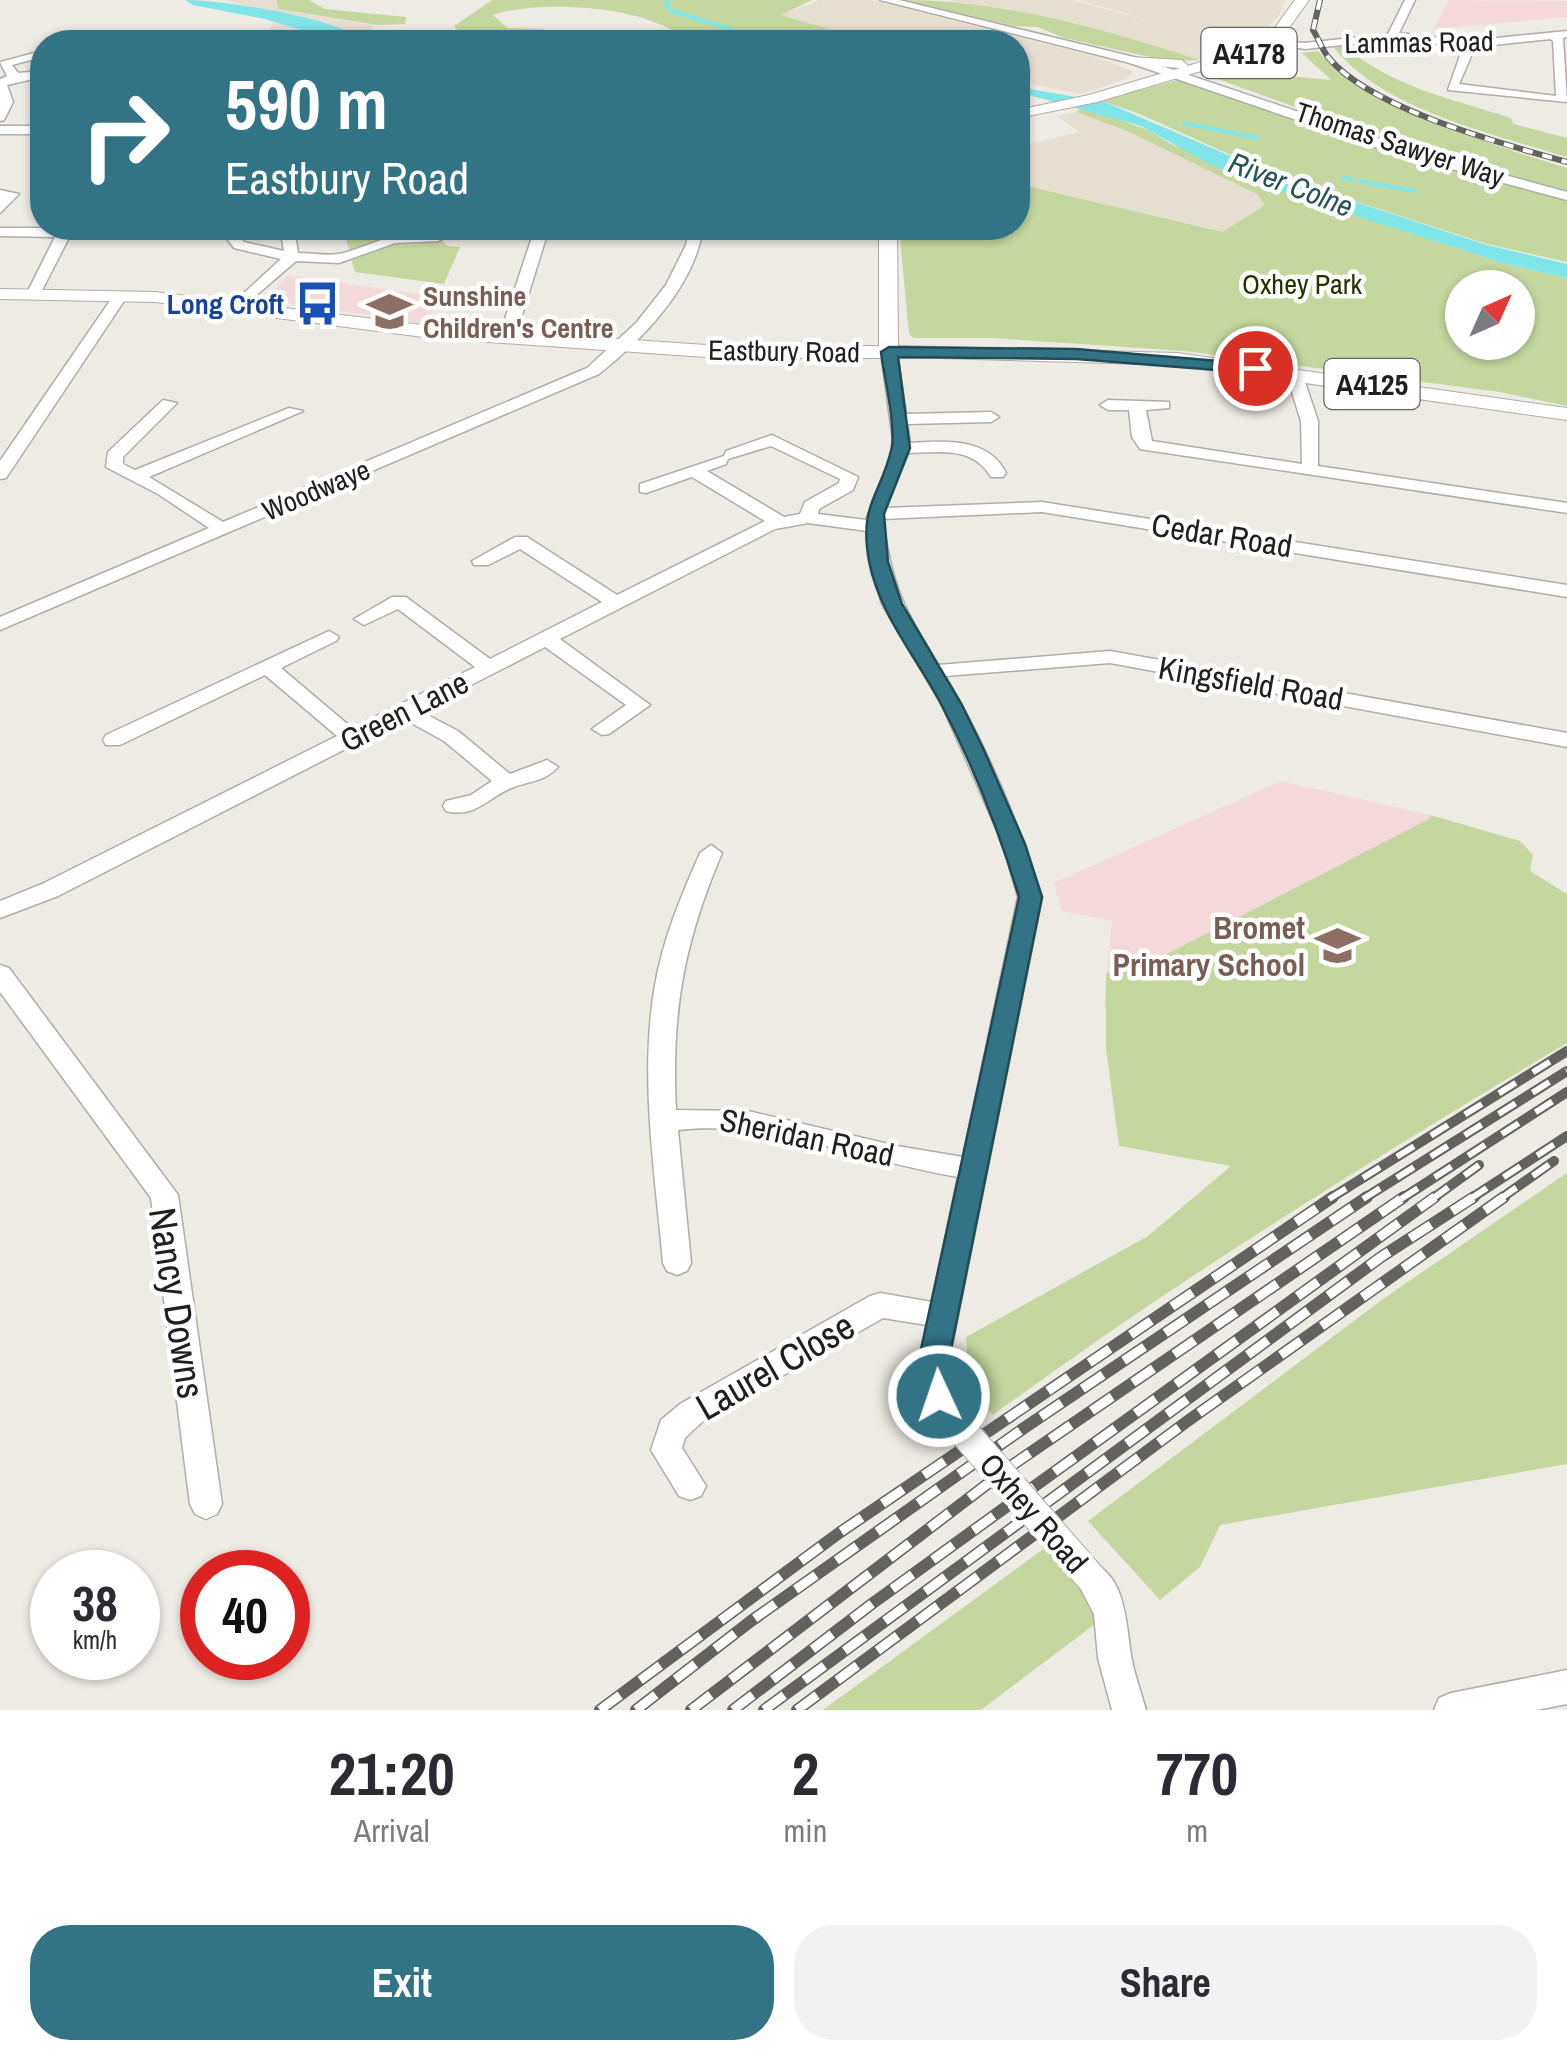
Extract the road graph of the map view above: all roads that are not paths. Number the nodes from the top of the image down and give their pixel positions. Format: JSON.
{"nodes":[{"id":1,"x":1302,"y":0,"type":"edge"},
{"id":2,"x":1410,"y":0,"type":"edge"},
{"id":3,"x":888,"y":1,"type":"edge"},
{"id":4,"x":1009,"y":30,"type":"edge"},
{"id":5,"x":1567,"y":34,"type":"edge"},
{"id":6,"x":1030,"y":35,"type":"edge"},
{"id":7,"x":1552,"y":35,"type":"junction"},
{"id":8,"x":1385,"y":42,"type":"junction"},
{"id":9,"x":1270,"y":43,"type":"junction"},
{"id":10,"x":1466,"y":44,"type":"junction"},
{"id":11,"x":30,"y":57,"type":"edge"},
{"id":12,"x":1134,"y":60,"type":"junction"},
{"id":13,"x":1206,"y":64,"type":"junction"},
{"id":14,"x":1174,"y":72,"type":"junction"},
{"id":15,"x":30,"y":75,"type":"edge"},
{"id":16,"x":16,"y":76,"type":"junction"},
{"id":17,"x":1138,"y":84,"type":"junction"},
{"id":18,"x":1030,"y":112,"type":"edge"},
{"id":19,"x":0,"y":117,"type":"edge"},
{"id":20,"x":0,"y":130,"type":"edge"},
{"id":21,"x":30,"y":130,"type":"edge"},
{"id":22,"x":0,"y":194,"type":"edge"},
{"id":23,"x":1567,"y":196,"type":"edge"},
{"id":24,"x":0,"y":209,"type":"edge"},
{"id":25,"x":30,"y":231,"type":"edge"},
{"id":26,"x":0,"y":232,"type":"edge"},
{"id":27,"x":60,"y":240,"type":"edge"},
{"id":28,"x":234,"y":240,"type":"edge"},
{"id":29,"x":288,"y":240,"type":"edge"},
{"id":30,"x":390,"y":240,"type":"edge"},
{"id":31,"x":538,"y":240,"type":"edge"},
{"id":32,"x":694,"y":240,"type":"edge"},
{"id":33,"x":888,"y":240,"type":"edge"},
{"id":34,"x":292,"y":258,"type":"junction"},
{"id":35,"x":34,"y":293,"type":"junction"},
{"id":36,"x":0,"y":294,"type":"edge"},
{"id":37,"x":121,"y":294,"type":"junction"},
{"id":38,"x":238,"y":306,"type":"junction"},
{"id":39,"x":512,"y":337,"type":"junction"},
{"id":40,"x":624,"y":344,"type":"junction"},
{"id":41,"x":889,"y":352,"type":"junction"},
{"id":42,"x":1294,"y":373,"type":"junction"},
{"id":43,"x":169,"y":403,"type":"dead end"},
{"id":44,"x":1108,"y":405,"type":"dead end"},
{"id":45,"x":1163,"y":405,"type":"dead end"},
{"id":46,"x":1138,"y":406,"type":"junction"},
{"id":47,"x":295,"y":411,"type":"dead end"},
{"id":48,"x":1567,"y":414,"type":"edge"},
{"id":49,"x":991,"y":418,"type":"dead end"},
{"id":50,"x":897,"y":419,"type":"junction"},
{"id":51,"x":902,"y":448,"type":"junction"},
{"id":52,"x":1309,"y":470,"type":"junction"},
{"id":53,"x":696,"y":472,"type":"junction"},
{"id":54,"x":997,"y":473,"type":"dead end"},
{"id":55,"x":0,"y":474,"type":"edge"},
{"id":56,"x":133,"y":477,"type":"junction"},
{"id":57,"x":646,"y":488,"type":"dead end"},
{"id":58,"x":1567,"y":508,"type":"edge"},
{"id":59,"x":808,"y":518,"type":"junction"},
{"id":60,"x":874,"y":520,"type":"junction"},
{"id":61,"x":779,"y":522,"type":"junction"},
{"id":62,"x":223,"y":530,"type":"junction"},
{"id":63,"x":481,"y":561,"type":"dead end"},
{"id":64,"x":1567,"y":591,"type":"edge"},
{"id":65,"x":616,"y":603,"type":"junction"},
{"id":66,"x":364,"y":619,"type":"dead end"},
{"id":67,"x":0,"y":624,"type":"edge"},
{"id":68,"x":329,"y":638,"type":"dead end"},
{"id":69,"x":547,"y":639,"type":"junction"},
{"id":70,"x":267,"y":667,"type":"junction"},
{"id":71,"x":490,"y":668,"type":"junction"},
{"id":72,"x":933,"y":671,"type":"junction"},
{"id":73,"x":404,"y":711,"type":"junction"},
{"id":74,"x":602,"y":729,"type":"dead end"},
{"id":75,"x":351,"y":738,"type":"junction"},
{"id":76,"x":113,"y":740,"type":"dead end"},
{"id":77,"x":1567,"y":740,"type":"edge"},
{"id":78,"x":547,"y":767,"type":"dead end"},
{"id":79,"x":506,"y":781,"type":"junction"},
{"id":80,"x":454,"y":806,"type":"dead end"},
{"id":81,"x":711,"y":854,"type":"dead end"},
{"id":82,"x":0,"y":910,"type":"edge"},
{"id":83,"x":0,"y":974,"type":"edge"},
{"id":84,"x":664,"y":1122,"type":"junction"},
{"id":85,"x":972,"y":1168,"type":"junction"},
{"id":86,"x":677,"y":1263,"type":"dead end"},
{"id":87,"x":943,"y":1316,"type":"junction"},
{"id":88,"x":690,"y":1486,"type":"dead end"},
{"id":89,"x":206,"y":1504,"type":"dead end"},
{"id":90,"x":1567,"y":1687,"type":"edge"},
{"id":91,"x":1129,"y":1710,"type":"edge"},
{"id":92,"x":1451,"y":1710,"type":"edge"}],
"edges":[{"from":1,"to":9,"type":"main road","number":"A4178"},
{"from":2,"to":8,"type":"street"},
{"from":3,"to":4,"type":"street","name":"Thomas Sawyer Way"},
{"from":5,"to":7,"type":"street","name":"Lammas Road"},
{"from":6,"to":12,"type":"street","name":"Thomas Sawyer Way"},
{"from":7,"to":10,"type":"street","name":"Lammas Road"},
{"from":7,"to":10,"type":"street"},
{"from":8,"to":9,"type":"street","name":"Lammas Road"},
{"from":8,"to":10,"type":"street","name":"Lammas Road"},
{"from":9,"to":13,"type":"main road","number":"A4178"},
{"from":11,"to":16,"type":"street"},
{"from":12,"to":13,"type":"main road"},
{"from":12,"to":14,"type":"street","name":"Thomas Sawyer Way"},
{"from":12,"to":17,"type":"main road"},
{"from":13,"to":14,"type":"main road","number":"A4178"},
{"from":14,"to":17,"type":"main road","number":"A4178"},
{"from":14,"to":23,"type":"street","name":"Thomas Sawyer Way"},
{"from":15,"to":16,"type":"street"},
{"from":16,"to":19,"type":"street"},
{"from":17,"to":18,"type":"main road","number":"A4178"},
{"from":20,"to":21,"type":"street"},
{"from":22,"to":24,"type":"street"},
{"from":25,"to":26,"type":"street"},
{"from":27,"to":35,"type":"street"},
{"from":28,"to":34,"type":"street"},
{"from":29,"to":34,"type":"street"},
{"from":30,"to":34,"type":"street"},
{"from":31,"to":39,"type":"street"},
{"from":32,"to":40,"type":"street","name":"Woodwaye"},
{"from":33,"to":41,"type":"main road"},
{"from":34,"to":38,"type":"street"},
{"from":35,"to":36,"type":"main road","name":"Eastbury Road","number":"A4125"},
{"from":35,"to":37,"type":"main road","name":"Eastbury Road","number":"A4125"},
{"from":37,"to":38,"type":"main road","name":"Eastbury Road","number":"A4125"},
{"from":37,"to":55,"type":"street"},
{"from":38,"to":39,"type":"main road","name":"Eastbury Road","number":"A4125"},
{"from":39,"to":40,"type":"main road","name":"Eastbury Road","number":"A4125"},
{"from":40,"to":41,"type":"main road","name":"Eastbury Road","number":"A4125"},
{"from":40,"to":62,"type":"street","name":"Woodwaye"},
{"from":41,"to":42,"type":"main road","name":"Eastbury Road","number":"A4125"},
{"from":41,"to":50,"type":"street"},
{"from":42,"to":48,"type":"main road","name":"Eastbury Road","number":"A4125"},
{"from":42,"to":52,"type":"street"},
{"from":43,"to":56,"type":"street"},
{"from":44,"to":46,"type":"street"},
{"from":45,"to":46,"type":"street"},
{"from":46,"to":52,"type":"street"},
{"from":47,"to":56,"type":"street"},
{"from":49,"to":50,"type":"street"},
{"from":50,"to":51,"type":"street"},
{"from":51,"to":54,"type":"street"},
{"from":51,"to":60,"type":"street"},
{"from":52,"to":58,"type":"street"},
{"from":53,"to":57,"type":"street"},
{"from":53,"to":59,"type":"street"},
{"from":53,"to":61,"type":"street"},
{"from":56,"to":62,"type":"street"},
{"from":59,"to":60,"type":"street","name":"Green Lane"},
{"from":59,"to":61,"type":"street","name":"Green Lane"},
{"from":60,"to":64,"type":"street","name":"Cedar Road"},
{"from":60,"to":72,"type":"street","name":"Oxhey Road"},
{"from":61,"to":65,"type":"street","name":"Green Lane"},
{"from":62,"to":67,"type":"street","name":"Woodwaye"},
{"from":63,"to":65,"type":"street"},
{"from":65,"to":69,"type":"street","name":"Green Lane"},
{"from":66,"to":71,"type":"street"},
{"from":68,"to":70,"type":"street"},
{"from":69,"to":71,"type":"street","name":"Green Lane"},
{"from":69,"to":74,"type":"street"},
{"from":70,"to":75,"type":"street"},
{"from":70,"to":76,"type":"street"},
{"from":71,"to":73,"type":"street","name":"Green Lane"},
{"from":72,"to":77,"type":"street","name":"Kingsfield Road"},
{"from":72,"to":85,"type":"street","name":"Oxhey Road"},
{"from":73,"to":75,"type":"street","name":"Green Lane"},
{"from":73,"to":79,"type":"street"},
{"from":75,"to":82,"type":"street","name":"Green Lane"},
{"from":78,"to":79,"type":"street"},
{"from":79,"to":80,"type":"street"},
{"from":81,"to":84,"type":"street"},
{"from":83,"to":89,"type":"street","name":"Nancy Downs"},
{"from":84,"to":85,"type":"street","name":"Sheridan Road"},
{"from":84,"to":86,"type":"street"},
{"from":85,"to":87,"type":"street","name":"Oxhey Road"},
{"from":87,"to":88,"type":"street","name":"Laurel Close"},
{"from":87,"to":91,"type":"street","name":"Oxhey Road","bridge":true},
{"from":90,"to":92,"type":"street"}]}
